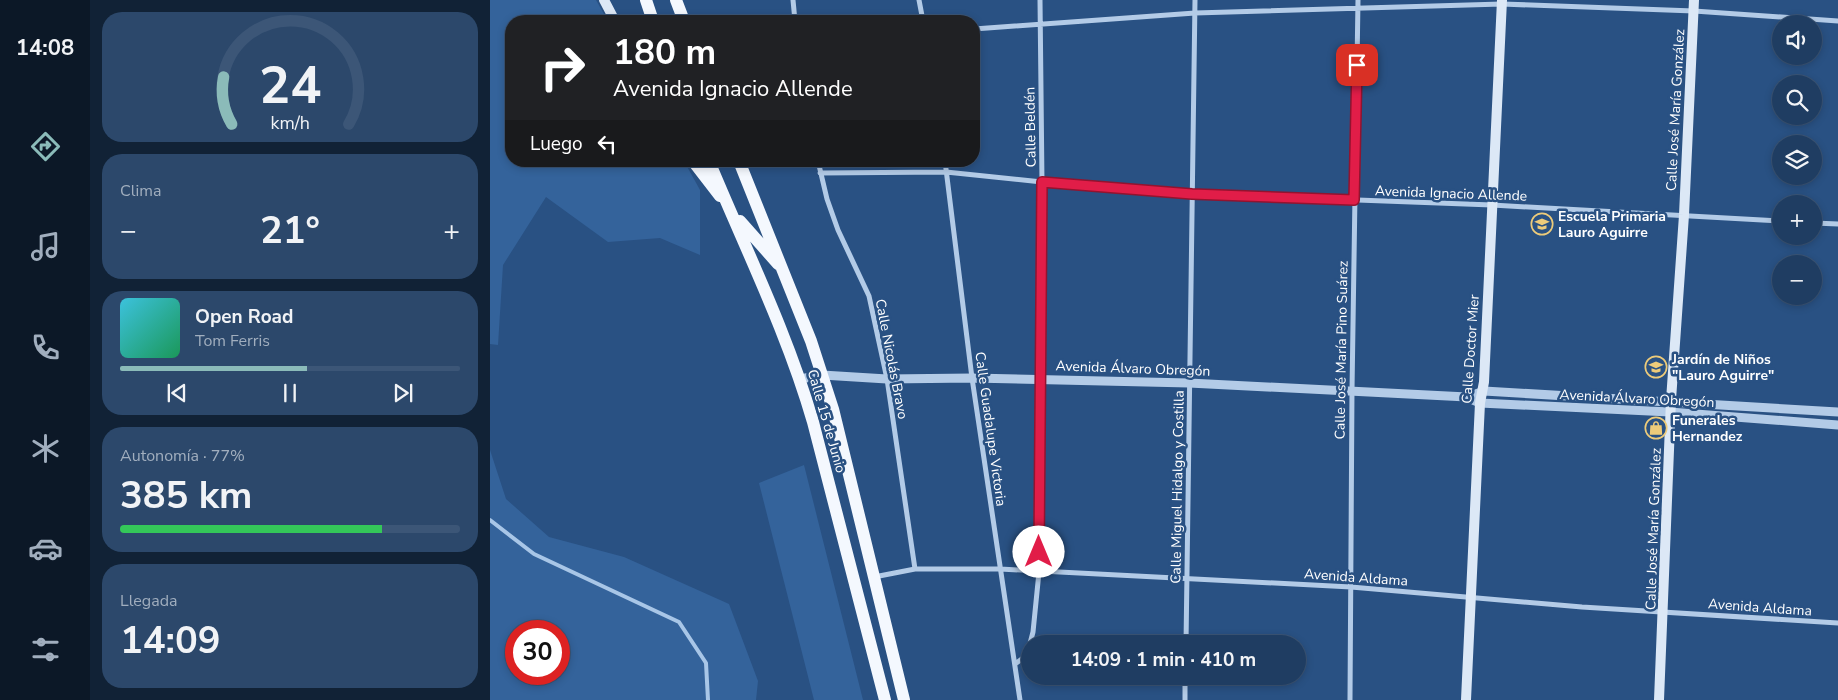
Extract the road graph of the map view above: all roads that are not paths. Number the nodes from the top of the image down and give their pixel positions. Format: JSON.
{"nodes":[{"id":1,"x":604,"y":0,"type":"edge"},
{"id":2,"x":646,"y":0,"type":"edge"},
{"id":3,"x":676,"y":0,"type":"edge"},
{"id":4,"x":792,"y":0,"type":"edge"},
{"id":5,"x":919,"y":0,"type":"edge"},
{"id":6,"x":1040,"y":0,"type":"edge"},
{"id":7,"x":1196,"y":0,"type":"edge"},
{"id":8,"x":1358,"y":0,"type":"edge"},
{"id":9,"x":1694,"y":0,"type":"edge"},
{"id":10,"x":1502,"y":2,"type":"edge"},
{"id":11,"x":1358,"y":7,"type":"junction"},
{"id":12,"x":1694,"y":11,"type":"junction"},
{"id":13,"x":1195,"y":13,"type":"junction"},
{"id":14,"x":612,"y":15,"type":"edge"},
{"id":15,"x":651,"y":15,"type":"edge"},
{"id":16,"x":682,"y":15,"type":"edge"},
{"id":17,"x":794,"y":15,"type":"edge"},
{"id":18,"x":922,"y":15,"type":"edge"},
{"id":19,"x":1838,"y":21,"type":"edge"},
{"id":20,"x":1040,"y":24,"type":"junction"},
{"id":21,"x":980,"y":29,"type":"edge"},
{"id":22,"x":698,"y":167,"type":"edge"},
{"id":23,"x":712,"y":167,"type":"edge"},
{"id":24,"x":742,"y":167,"type":"edge"},
{"id":25,"x":819,"y":167,"type":"edge"},
{"id":26,"x":945,"y":167,"type":"edge"},
{"id":27,"x":946,"y":172,"type":"junction"},
{"id":28,"x":820,"y":173,"type":"junction"},
{"id":29,"x":1042,"y":182,"type":"junction"},
{"id":30,"x":1192,"y":194,"type":"junction"},
{"id":31,"x":1354,"y":200,"type":"junction"},
{"id":32,"x":1492,"y":205,"type":"junction"},
{"id":33,"x":729,"y":207,"type":"junction"},
{"id":34,"x":1684,"y":215,"type":"junction"},
{"id":35,"x":1772,"y":220,"type":"edge"},
{"id":36,"x":1822,"y":223,"type":"edge"},
{"id":37,"x":1838,"y":224,"type":"edge"},
{"id":38,"x":783,"y":270,"type":"junction"},
{"id":39,"x":822,"y":375,"type":"junction"},
{"id":40,"x":972,"y":378,"type":"junction"},
{"id":41,"x":800,"y":379,"type":"junction"},
{"id":42,"x":887,"y":379,"type":"junction"},
{"id":43,"x":1038,"y":379,"type":"junction"},
{"id":44,"x":1189,"y":383,"type":"junction"},
{"id":45,"x":1352,"y":390,"type":"junction"},
{"id":46,"x":1484,"y":391,"type":"junction"},
{"id":47,"x":1466,"y":397,"type":"junction"},
{"id":48,"x":1671,"y":400,"type":"junction"},
{"id":49,"x":1480,"y":403,"type":"junction"},
{"id":50,"x":1670,"y":412,"type":"junction"},
{"id":51,"x":1838,"y":412,"type":"edge"},
{"id":52,"x":1838,"y":425,"type":"edge"},
{"id":53,"x":915,"y":569,"type":"junction"},
{"id":54,"x":1000,"y":569,"type":"junction"},
{"id":55,"x":1039,"y":572,"type":"junction"},
{"id":56,"x":874,"y":578,"type":"junction"},
{"id":57,"x":1187,"y":580,"type":"junction"},
{"id":58,"x":1351,"y":587,"type":"junction"},
{"id":59,"x":1472,"y":596,"type":"junction"},
{"id":60,"x":1664,"y":612,"type":"junction"},
{"id":61,"x":1838,"y":623,"type":"edge"},
{"id":62,"x":1186,"y":635,"type":"edge"},
{"id":63,"x":1015,"y":664,"type":"junction"},
{"id":64,"x":1185,"y":685,"type":"edge"},
{"id":65,"x":885,"y":700,"type":"edge"},
{"id":66,"x":904,"y":700,"type":"edge"},
{"id":67,"x":1020,"y":700,"type":"edge"},
{"id":68,"x":1185,"y":700,"type":"edge"},
{"id":69,"x":1350,"y":700,"type":"edge"},
{"id":70,"x":1466,"y":700,"type":"edge"},
{"id":71,"x":1659,"y":700,"type":"edge"}],
"edges":[{"from":1,"to":14,"type":"main road"},
{"from":2,"to":15,"type":"main road"},
{"from":3,"to":16,"type":"main road"},
{"from":4,"to":17,"type":"street"},
{"from":5,"to":18,"type":"street"},
{"from":6,"to":20,"type":"street","name":"Calle Beldén"},
{"from":7,"to":13,"type":"street","name":"Calle Miguel Hidalgo y Costilla"},
{"from":8,"to":11,"type":"street","name":"Calle José María Pino Suárez"},
{"from":9,"to":12,"type":"main road","name":"Calle José María González"},
{"from":10,"to":11,"type":"street"},
{"from":10,"to":12,"type":"street"},
{"from":10,"to":32,"type":"main road","name":"Calle Doctor Mier"},
{"from":11,"to":13,"type":"street"},
{"from":11,"to":31,"type":"street","name":"Calle José María Pino Suárez"},
{"from":12,"to":19,"type":"street"},
{"from":12,"to":34,"type":"main road","name":"Calle José María González"},
{"from":13,"to":20,"type":"street"},
{"from":13,"to":30,"type":"street","name":"Calle Miguel Hidalgo y Costilla"},
{"from":20,"to":21,"type":"street"},
{"from":20,"to":29,"type":"street","name":"Calle Beldén"},
{"from":22,"to":33,"type":"main road"},
{"from":23,"to":33,"type":"main road","name":"Calle 15 de Junio"},
{"from":24,"to":38,"type":"main road","name":"Calle 15 de Junio"},
{"from":25,"to":28,"type":"street","name":"Calle Nicolás Bravo"},
{"from":26,"to":27,"type":"street","name":"Calle Guadalupe Victoria"},
{"from":27,"to":28,"type":"street","name":"Avenida Ignacio Allende"},
{"from":27,"to":29,"type":"street","name":"Avenida Ignacio Allende"},
{"from":27,"to":40,"type":"street","name":"Calle Guadalupe Victoria"},
{"from":28,"to":42,"type":"street","name":"Calle Nicolás Bravo"},
{"from":29,"to":30,"type":"street","name":"Avenida Ignacio Allende"},
{"from":29,"to":43,"type":"street","name":"Calle Beldén"},
{"from":30,"to":31,"type":"street","name":"Avenida Ignacio Allende"},
{"from":30,"to":44,"type":"street","name":"Calle Miguel Hidalgo y Costilla"},
{"from":31,"to":32,"type":"street","name":"Avenida Ignacio Allende"},
{"from":31,"to":45,"type":"street","name":"Calle José María Pino Suárez"},
{"from":32,"to":34,"type":"street","name":"Avenida Ignacio Allende"},
{"from":32,"to":46,"type":"main road","name":"Calle Doctor Mier"},
{"from":33,"to":38,"type":"main road"},
{"from":33,"to":41,"type":"main road","name":"Calle 15 de Junio"},
{"from":34,"to":35,"type":"street","name":"Avenida Ignacio Allende"},
{"from":34,"to":48,"type":"main road","name":"Calle José María González"},
{"from":36,"to":37,"type":"street"},
{"from":38,"to":39,"type":"main road","name":"Calle 15 de Junio"},
{"from":39,"to":41,"type":"street","name":"Avenida Álvaro Obregón"},
{"from":39,"to":42,"type":"street","name":"Avenida Álvaro Obregón"},
{"from":39,"to":56,"type":"main road","name":"Calle 15 de Junio"},
{"from":40,"to":42,"type":"street","name":"Avenida Álvaro Obregón"},
{"from":40,"to":43,"type":"street","name":"Avenida Álvaro Obregón"},
{"from":40,"to":54,"type":"street","name":"Calle Guadalupe Victoria"},
{"from":41,"to":65,"type":"main road","name":"Calle 15 de Junio"},
{"from":42,"to":53,"type":"street","name":"Calle Nicolás Bravo"},
{"from":43,"to":44,"type":"street","name":"Avenida Álvaro Obregón"},
{"from":43,"to":55,"type":"street","name":"Calle Beldén"},
{"from":44,"to":45,"type":"street","name":"Avenida Álvaro Obregón"},
{"from":44,"to":57,"type":"street","name":"Calle Miguel Hidalgo y Costilla"},
{"from":45,"to":47,"type":"street","name":"Avenida Álvaro Obregón"},
{"from":45,"to":58,"type":"street","name":"Calle José María Pino Suárez"},
{"from":46,"to":47,"type":"street","name":"Avenida Álvaro Obregón"},
{"from":46,"to":48,"type":"street","name":"Avenida Álvaro Obregón"},
{"from":46,"to":49,"type":"main road","name":"Calle Doctor Mier"},
{"from":47,"to":49,"type":"street","name":"Avenida Álvaro Obregón"},
{"from":48,"to":50,"type":"main road","name":"Calle José María González"},
{"from":48,"to":51,"type":"street","name":"Avenida Álvaro Obregón"},
{"from":49,"to":50,"type":"street","name":"Avenida Álvaro Obregón"},
{"from":49,"to":59,"type":"main road","name":"Calle Doctor Mier"},
{"from":50,"to":52,"type":"street","name":"Avenida Álvaro Obregón"},
{"from":50,"to":60,"type":"main road","name":"Calle José María González"},
{"from":53,"to":54,"type":"street","name":"Avenida Aldama"},
{"from":53,"to":56,"type":"street","name":"Avenida Aldama"},
{"from":54,"to":55,"type":"street","name":"Avenida Aldama"},
{"from":54,"to":63,"type":"street","name":"Calle Guadalupe Victoria"},
{"from":55,"to":57,"type":"street","name":"Avenida Aldama"},
{"from":55,"to":63,"type":"street","name":"Calle Beldén"},
{"from":56,"to":66,"type":"main road","name":"Calle 15 de Junio"},
{"from":57,"to":58,"type":"street","name":"Avenida Aldama"},
{"from":57,"to":62,"type":"street","name":"Calle Miguel Hidalgo y Costilla"},
{"from":58,"to":59,"type":"street","name":"Avenida Aldama"},
{"from":58,"to":69,"type":"street","name":"Calle José María Pino Suárez"},
{"from":59,"to":60,"type":"street","name":"Avenida Aldama"},
{"from":59,"to":70,"type":"main road","name":"Calle Doctor Mier"},
{"from":60,"to":61,"type":"street","name":"Avenida Aldama"},
{"from":60,"to":71,"type":"main road","name":"Calle José María González"},
{"from":63,"to":67,"type":"street","name":"Calle Guadalupe Victoria"},
{"from":64,"to":68,"type":"street"}]}
